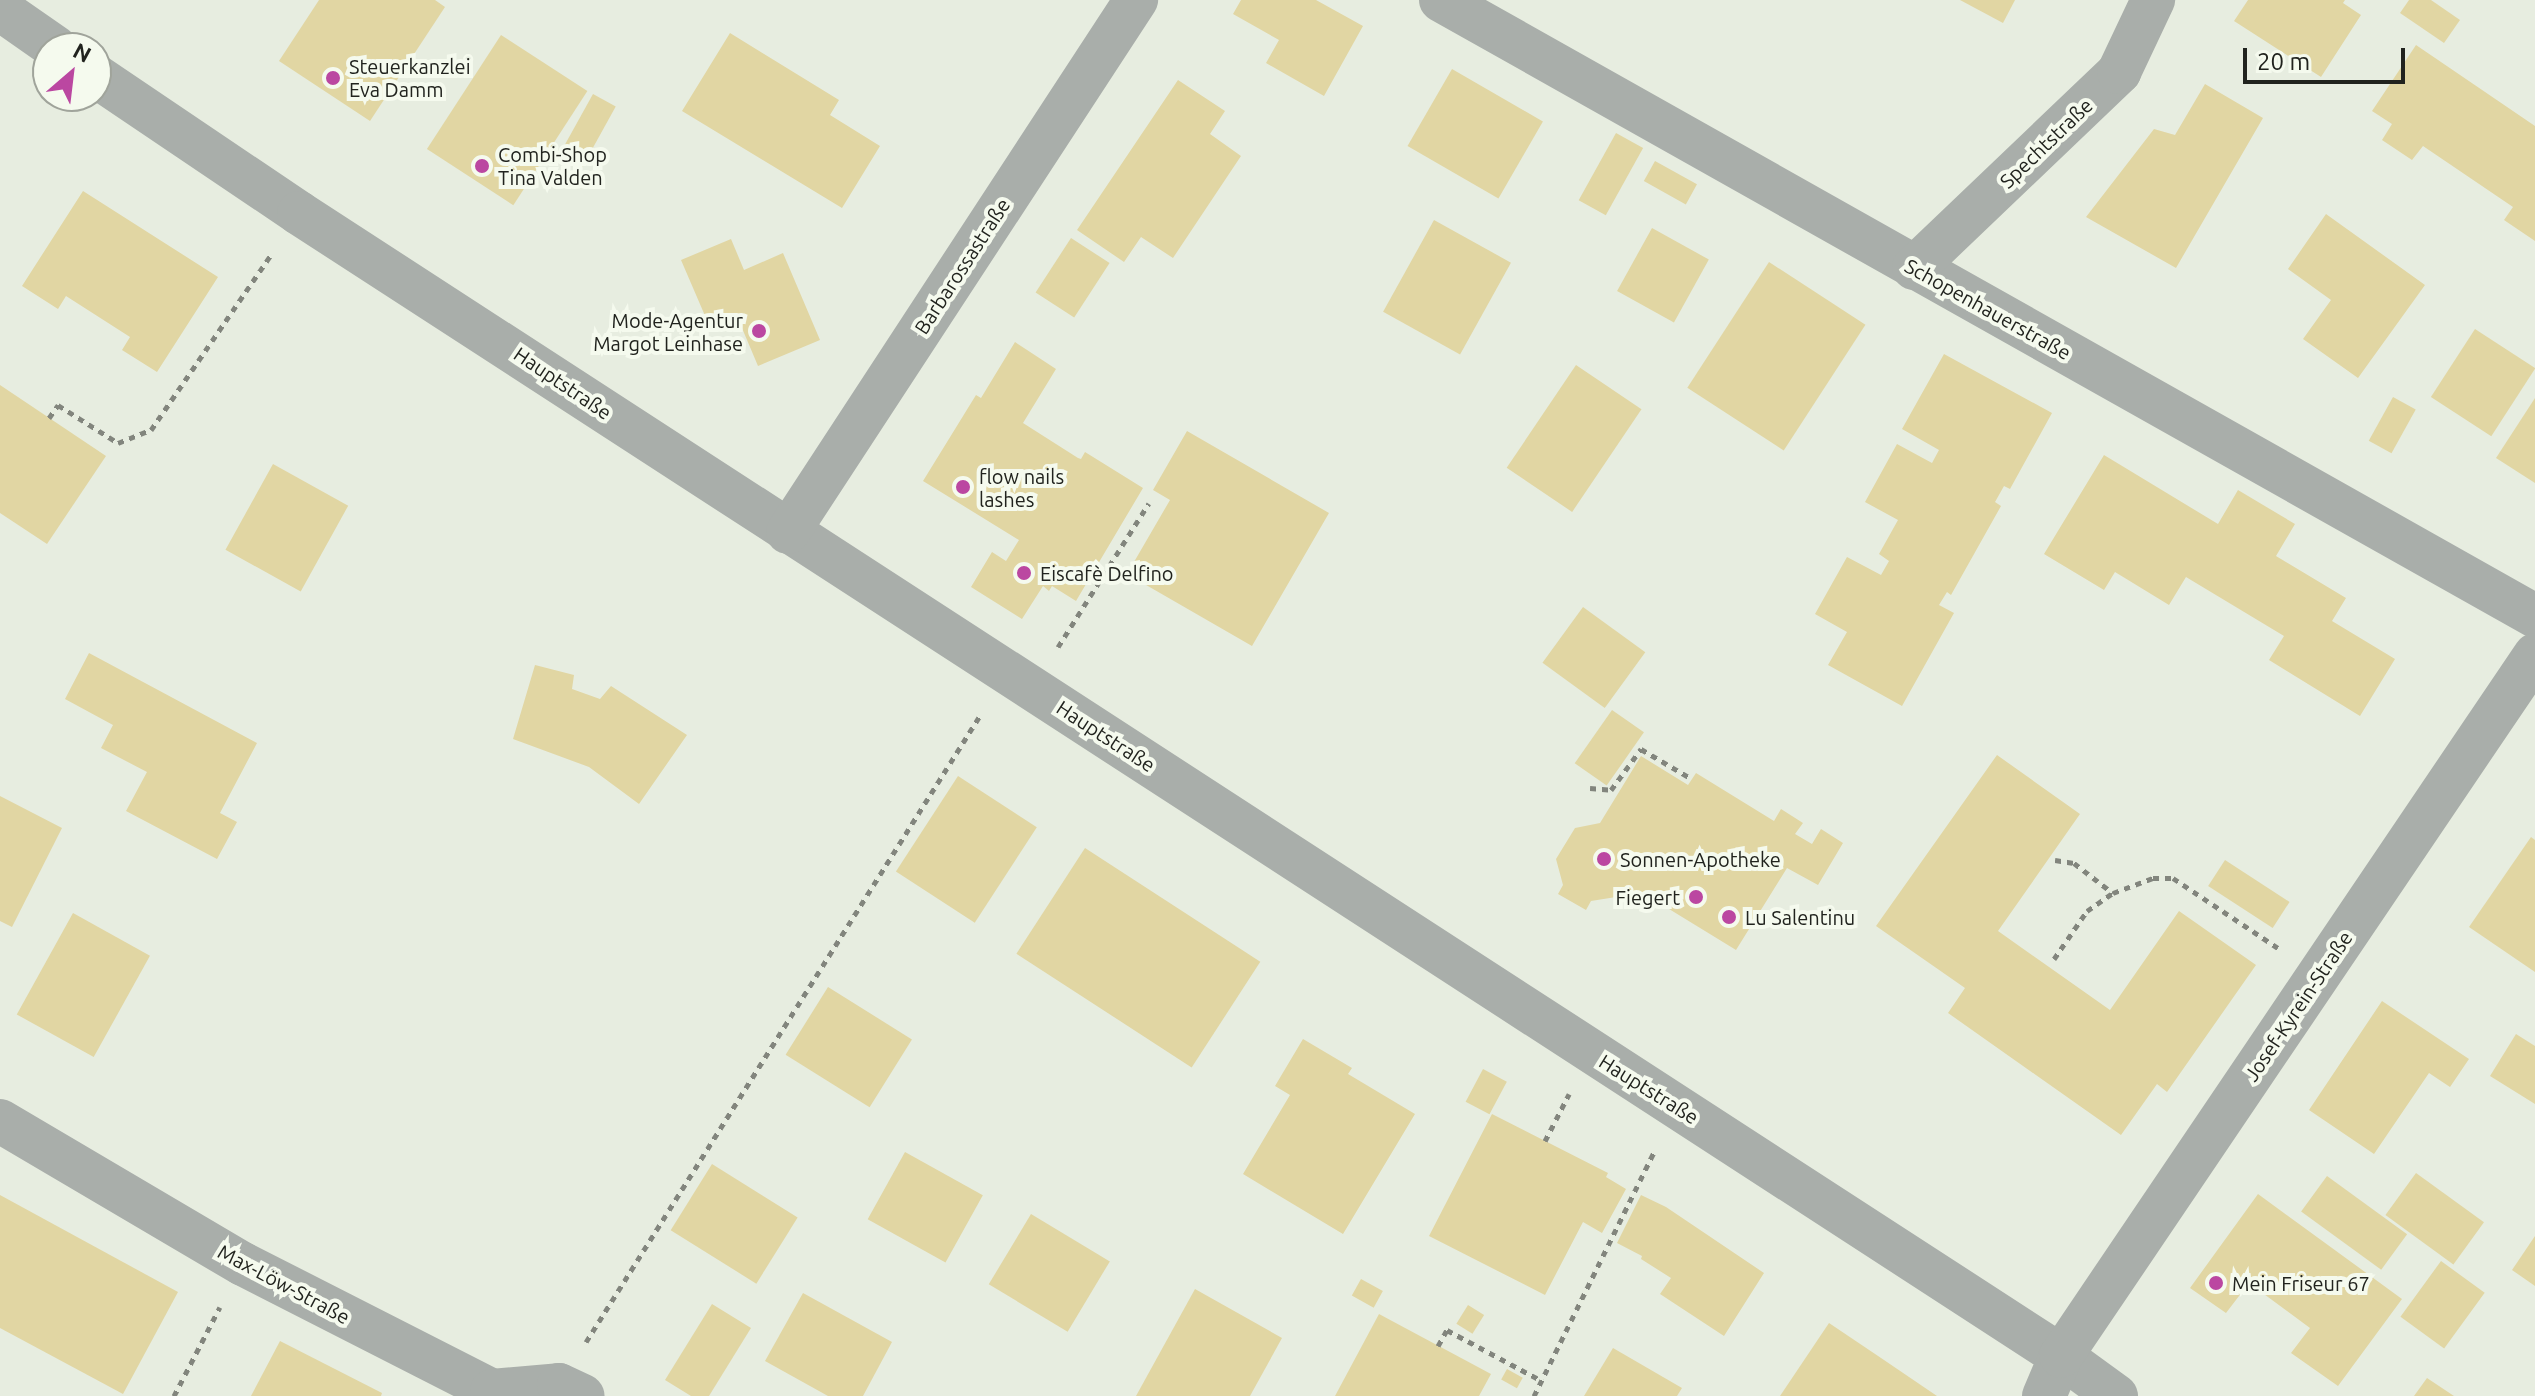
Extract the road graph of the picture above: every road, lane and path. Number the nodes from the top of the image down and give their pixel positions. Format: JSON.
{"nodes":[{"id":1,"x":1136,"y":0,"type":"edge"},
{"id":2,"x":1441,"y":0,"type":"edge"},
{"id":3,"x":2153,"y":0,"type":"edge"},
{"id":4,"x":0,"y":9,"type":"edge"},
{"id":5,"x":33,"y":32,"type":"edge"},
{"id":6,"x":112,"y":87,"type":"edge"},
{"id":7,"x":273,"y":252,"type":"dead end"},
{"id":8,"x":1914,"y":268,"type":"junction"},
{"id":9,"x":49,"y":418,"type":"dead end"},
{"id":10,"x":1149,"y":503,"type":"dead end"},
{"id":11,"x":788,"y":532,"type":"junction"},
{"id":12,"x":2535,"y":616,"type":"edge"},
{"id":13,"x":2535,"y":655,"type":"edge"},
{"id":14,"x":1019,"y":680,"type":"junction"},
{"id":15,"x":1692,"y":779,"type":"dead end"},
{"id":16,"x":1590,"y":788,"type":"dead end"},
{"id":17,"x":2055,"y":860,"type":"dead end"},
{"id":18,"x":2113,"y":893,"type":"junction"},
{"id":19,"x":2054,"y":959,"type":"dead end"},
{"id":20,"x":2319,"y":974,"type":"junction"},
{"id":21,"x":1569,"y":1093,"type":"dead end"},
{"id":22,"x":0,"y":1121,"type":"edge"},
{"id":23,"x":1545,"y":1141,"type":"dead end"},
{"id":24,"x":1656,"y":1148,"type":"dead end"},
{"id":25,"x":243,"y":1264,"type":"junction"},
{"id":26,"x":1438,"y":1346,"type":"dead end"},
{"id":27,"x":2061,"y":1356,"type":"junction"},
{"id":28,"x":1542,"y":1381,"type":"junction"},
{"id":29,"x":571,"y":1390,"type":"edge"},
{"id":30,"x":490,"y":1393,"type":"edge"},
{"id":31,"x":174,"y":1396,"type":"edge"},
{"id":32,"x":1534,"y":1396,"type":"edge"},
{"id":33,"x":2044,"y":1396,"type":"edge"},
{"id":34,"x":2116,"y":1396,"type":"edge"}],
"edges":[{"from":1,"to":11,"type":"street","name":"Barbarossastraße"},
{"from":2,"to":8,"type":"street","name":"Schopenhauerstraße"},
{"from":3,"to":8,"type":"street","name":"Spechtstraße"},
{"from":4,"to":5,"type":"street"},
{"from":6,"to":11,"type":"street","name":"Hauptstraße"},
{"from":7,"to":9,"type":"path"},
{"from":8,"to":12,"type":"street","name":"Schopenhauerstraße"},
{"from":10,"to":14,"type":"path"},
{"from":11,"to":14,"type":"street","name":"Hauptstraße"},
{"from":13,"to":20,"type":"street","name":"Josef-Kyrein-Straße"},
{"from":14,"to":27,"type":"street","name":"Hauptstraße"},
{"from":14,"to":29,"type":"path"},
{"from":15,"to":16,"type":"path"},
{"from":17,"to":18,"type":"path"},
{"from":18,"to":19,"type":"path"},
{"from":18,"to":20,"type":"path"},
{"from":20,"to":27,"type":"street","name":"Josef-Kyrein-Straße"},
{"from":21,"to":23,"type":"path"},
{"from":22,"to":25,"type":"street","name":"Max-Löw-Straße"},
{"from":24,"to":28,"type":"path"},
{"from":25,"to":30,"type":"street","name":"Max-Löw-Straße"},
{"from":25,"to":31,"type":"path"},
{"from":26,"to":28,"type":"path"},
{"from":27,"to":33,"type":"street","name":"Josef-Kyrein-Straße"},
{"from":27,"to":34,"type":"street","name":"Hauptstraße"},
{"from":28,"to":32,"type":"path"},
{"from":29,"to":30,"type":"street","name":"Max-Löw-Straße"}]}
